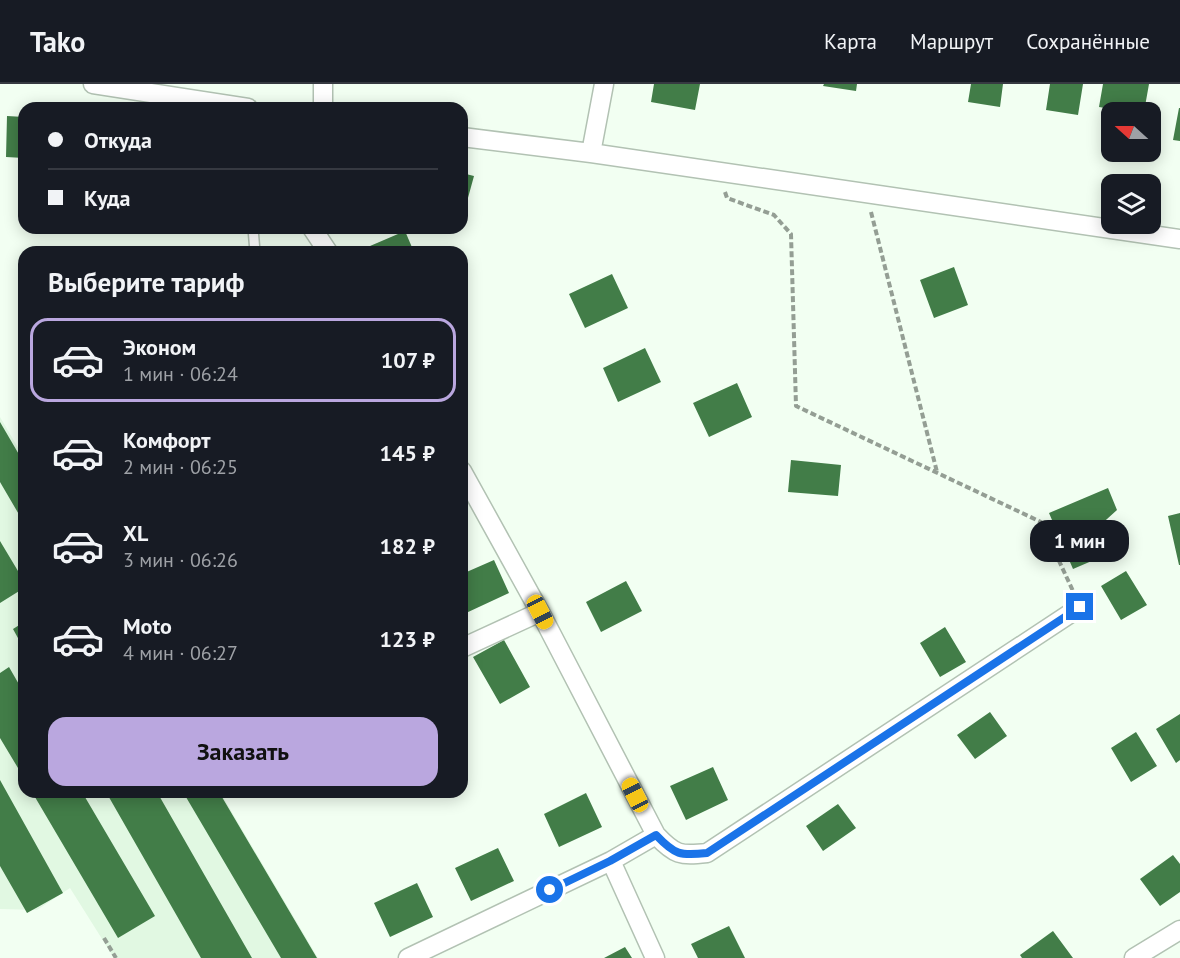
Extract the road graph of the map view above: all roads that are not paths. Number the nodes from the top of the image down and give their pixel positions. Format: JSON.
{"nodes":[{"id":1,"x":93,"y":84,"type":"edge"},
{"id":2,"x":323,"y":84,"type":"edge"},
{"id":3,"x":604,"y":84,"type":"edge"},
{"id":4,"x":205,"y":102,"type":"edge"},
{"id":5,"x":323,"y":102,"type":"edge"},
{"id":6,"x":468,"y":138,"type":"edge"},
{"id":7,"x":591,"y":153,"type":"junction"},
{"id":8,"x":1180,"y":239,"type":"edge"},
{"id":9,"x":468,"y":482,"type":"edge"},
{"id":10,"x":1080,"y":607,"type":"road end"},
{"id":11,"x":540,"y":612,"type":"junction"},
{"id":12,"x":468,"y":645,"type":"edge"},
{"id":13,"x":656,"y":835,"type":"junction"},
{"id":14,"x":610,"y":861,"type":"junction"},
{"id":15,"x":1180,"y":930,"type":"edge"},
{"id":16,"x":408,"y":958,"type":"edge"},
{"id":17,"x":655,"y":958,"type":"edge"},
{"id":18,"x":1134,"y":958,"type":"edge"}],
"edges":[{"from":1,"to":4,"type":"street"},
{"from":2,"to":5,"type":"street"},
{"from":3,"to":7,"type":"street"},
{"from":6,"to":7,"type":"street"},
{"from":7,"to":8,"type":"street"},
{"from":9,"to":11,"type":"street"},
{"from":10,"to":13,"type":"street"},
{"from":11,"to":12,"type":"street"},
{"from":11,"to":13,"type":"street"},
{"from":13,"to":14,"type":"street"},
{"from":14,"to":16,"type":"street"},
{"from":14,"to":17,"type":"street"},
{"from":15,"to":18,"type":"street"}]}
